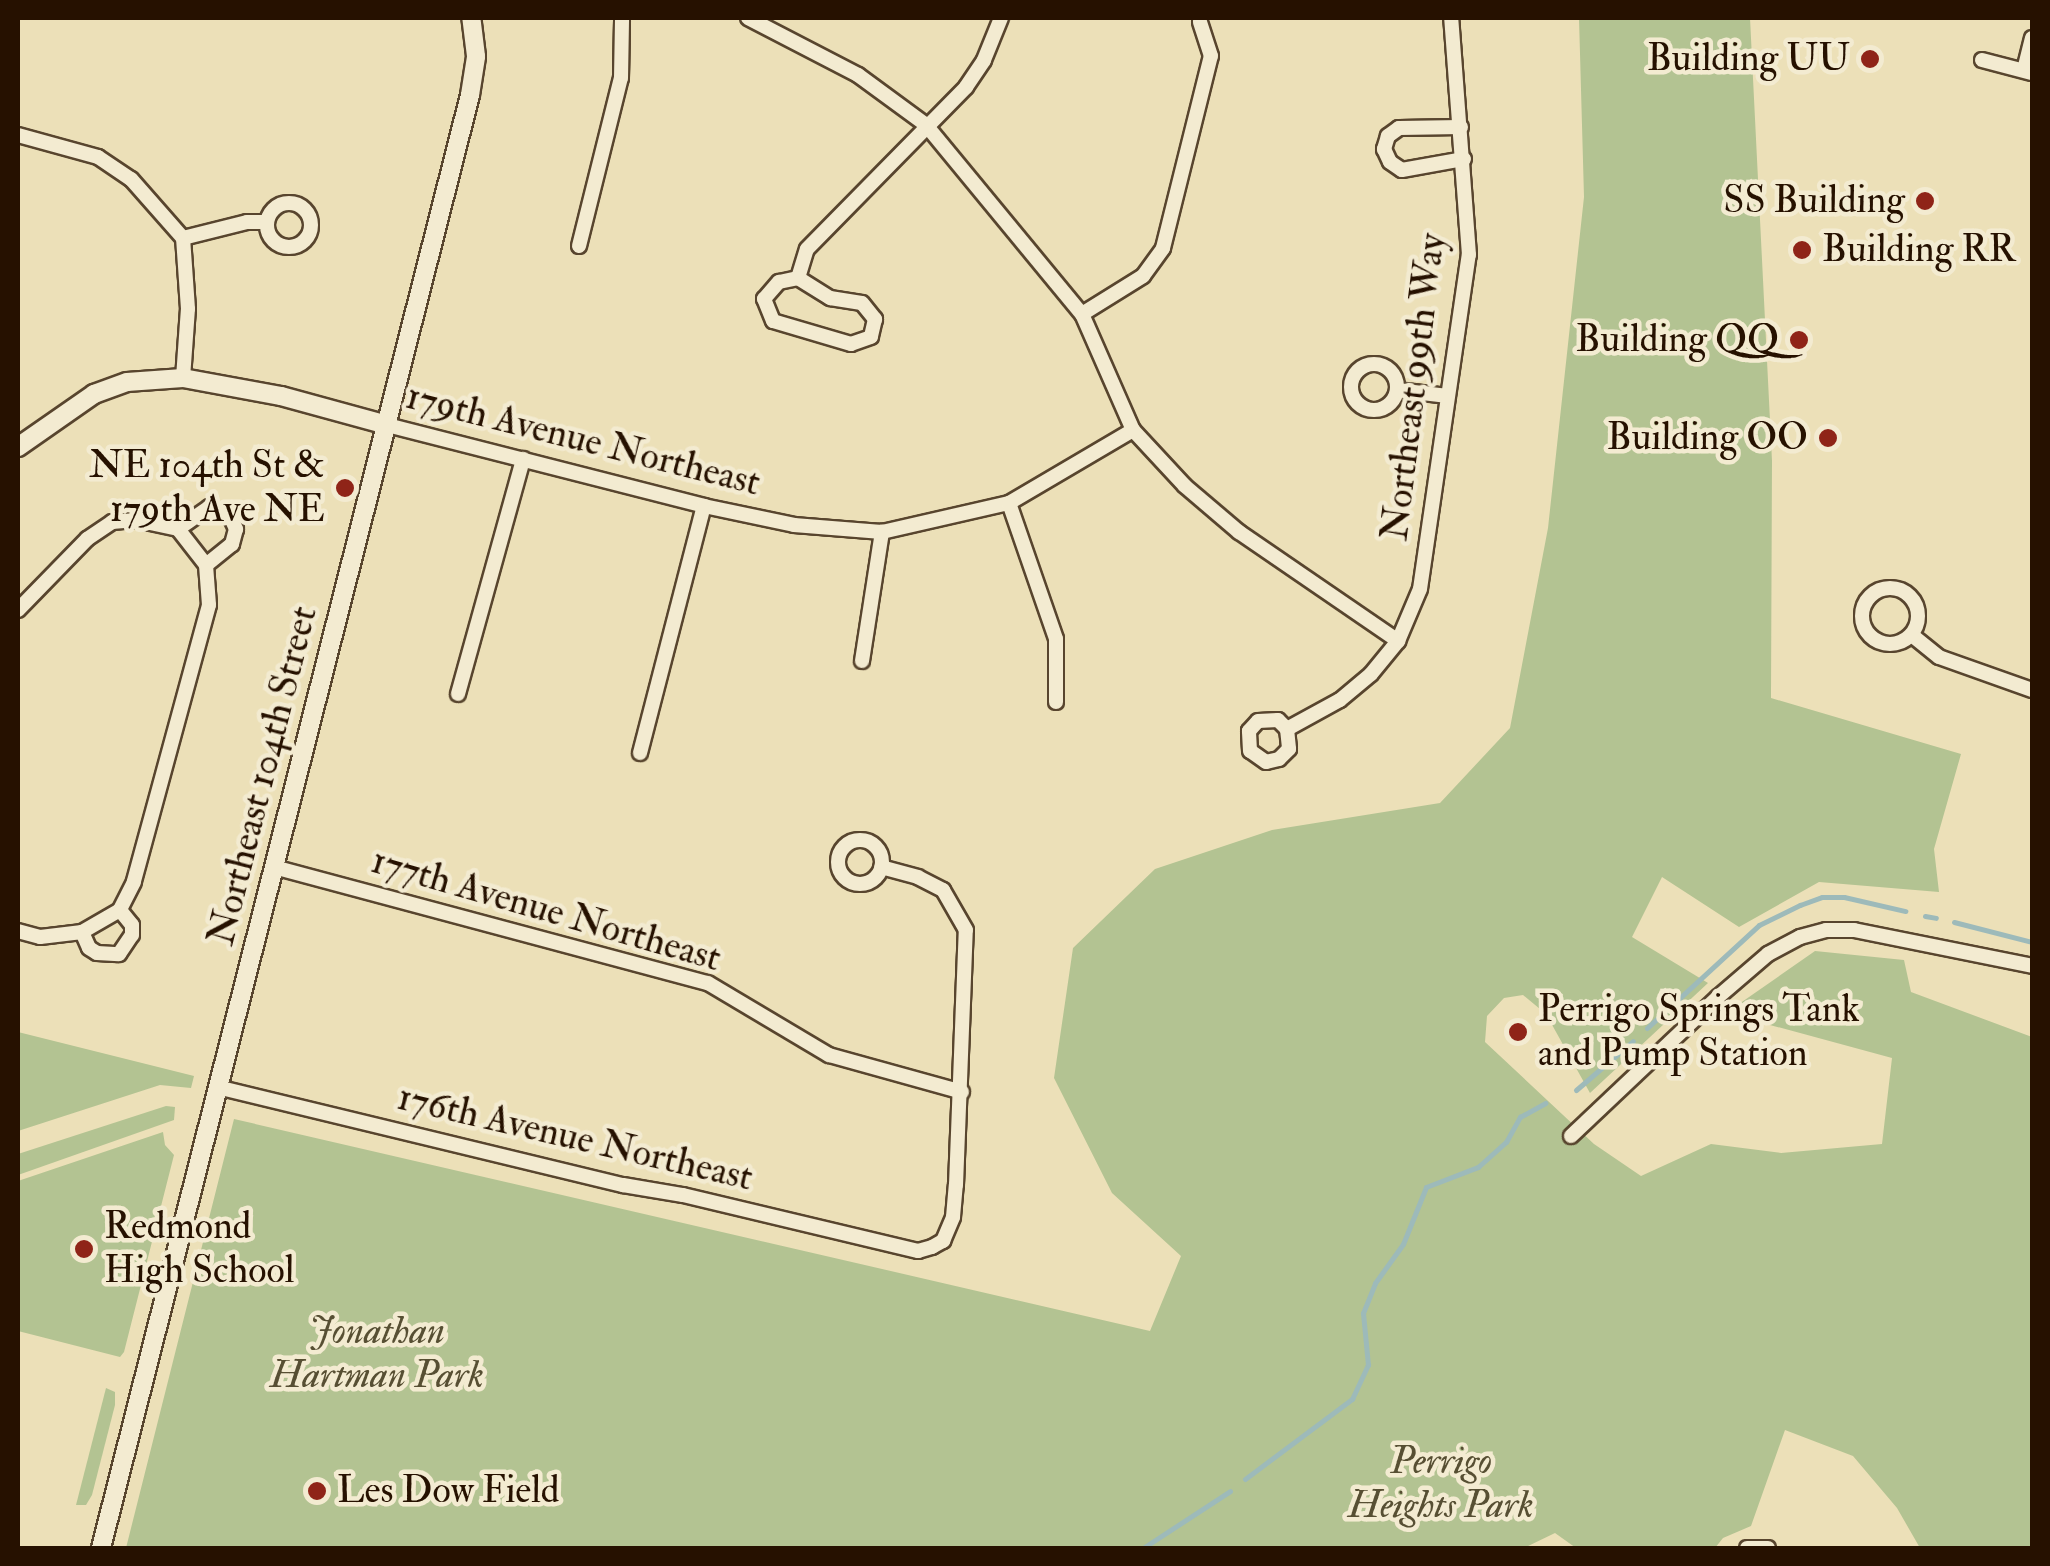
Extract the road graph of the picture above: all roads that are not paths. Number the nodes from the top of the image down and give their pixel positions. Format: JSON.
{"nodes":[{"id":1,"x":471,"y":18,"type":"edge"},
{"id":2,"x":622,"y":18,"type":"edge"},
{"id":3,"x":748,"y":18,"type":"edge"},
{"id":4,"x":1000,"y":18,"type":"edge"},
{"id":5,"x":1451,"y":18,"type":"edge"},
{"id":6,"x":1200,"y":22,"type":"dead end"},
{"id":7,"x":2032,"y":38,"type":"edge"},
{"id":8,"x":1982,"y":60,"type":"dead end"},
{"id":9,"x":2028,"y":72,"type":"edge"},
{"id":10,"x":926,"y":125,"type":"junction"},
{"id":11,"x":1461,"y":127,"type":"junction"},
{"id":12,"x":18,"y":139,"type":"edge"},
{"id":13,"x":1464,"y":159,"type":"junction"},
{"id":14,"x":266,"y":222,"type":"dead end"},
{"id":15,"x":183,"y":238,"type":"junction"},
{"id":16,"x":578,"y":246,"type":"dead end"},
{"id":17,"x":798,"y":278,"type":"junction"},
{"id":18,"x":1082,"y":314,"type":"junction"},
{"id":19,"x":183,"y":378,"type":"junction"},
{"id":20,"x":1397,"y":390,"type":"dead end"},
{"id":21,"x":1448,"y":396,"type":"junction"},
{"id":22,"x":387,"y":425,"type":"junction"},
{"id":23,"x":1133,"y":430,"type":"junction"},
{"id":24,"x":18,"y":447,"type":"edge"},
{"id":25,"x":523,"y":459,"type":"junction"},
{"id":26,"x":1009,"y":503,"type":"junction"},
{"id":27,"x":704,"y":506,"type":"junction"},
{"id":28,"x":178,"y":529,"type":"junction"},
{"id":29,"x":882,"y":532,"type":"junction"},
{"id":30,"x":206,"y":565,"type":"junction"},
{"id":31,"x":18,"y":610,"type":"edge"},
{"id":32,"x":1913,"y":636,"type":"junction"},
{"id":33,"x":1398,"y":640,"type":"junction"},
{"id":34,"x":862,"y":660,"type":"dead end"},
{"id":35,"x":2032,"y":690,"type":"edge"},
{"id":36,"x":458,"y":694,"type":"dead end"},
{"id":37,"x":1056,"y":702,"type":"dead end"},
{"id":38,"x":1288,"y":729,"type":"dead end"},
{"id":39,"x":640,"y":753,"type":"dead end"},
{"id":40,"x":274,"y":867,"type":"junction"},
{"id":41,"x":881,"y":867,"type":"dead end"},
{"id":42,"x":120,"y":910,"type":"junction"},
{"id":43,"x":18,"y":931,"type":"edge"},
{"id":44,"x":82,"y":932,"type":"junction"},
{"id":45,"x":2032,"y":966,"type":"edge"},
{"id":46,"x":217,"y":1087,"type":"junction"},
{"id":47,"x":962,"y":1092,"type":"junction"},
{"id":48,"x":1571,"y":1136,"type":"dead end"},
{"id":49,"x":101,"y":1548,"type":"edge"},
{"id":50,"x":1747,"y":1548,"type":"edge"},
{"id":51,"x":1768,"y":1548,"type":"edge"}],
"edges":[{"from":1,"to":22,"type":"street","name":"Northeast 104th Street"},
{"from":2,"to":16,"type":"street"},
{"from":3,"to":10,"type":"street"},
{"from":4,"to":10,"type":"street"},
{"from":5,"to":11,"type":"street","name":"Northeast 99th Way"},
{"from":6,"to":18,"type":"street"},
{"from":7,"to":9,"type":"street"},
{"from":8,"to":9,"type":"street"},
{"from":10,"to":17,"type":"street"},
{"from":10,"to":18,"type":"street"},
{"from":11,"to":13,"type":"street","name":"Northeast 99th Way"},
{"from":11,"to":13,"type":"street"},
{"from":12,"to":15,"type":"street"},
{"from":13,"to":21,"type":"street","name":"Northeast 99th Way"},
{"from":14,"to":15,"type":"street"},
{"from":15,"to":19,"type":"street"},
{"from":17,"to":17,"type":"street"},
{"from":18,"to":23,"type":"street"},
{"from":19,"to":22,"type":"street","name":"179th Avenue Northeast"},
{"from":19,"to":24,"type":"street","name":"179th Avenue Northeast"},
{"from":20,"to":21,"type":"street"},
{"from":21,"to":33,"type":"street","name":"Northeast 99th Way"},
{"from":22,"to":25,"type":"street","name":"179th Avenue Northeast"},
{"from":22,"to":40,"type":"street","name":"Northeast 104th Street"},
{"from":23,"to":26,"type":"street","name":"179th Avenue Northeast"},
{"from":23,"to":33,"type":"street"},
{"from":25,"to":27,"type":"street","name":"179th Avenue Northeast"},
{"from":25,"to":36,"type":"street"},
{"from":26,"to":29,"type":"street","name":"179th Avenue Northeast"},
{"from":26,"to":37,"type":"street"},
{"from":27,"to":29,"type":"street","name":"179th Avenue Northeast"},
{"from":27,"to":39,"type":"street"},
{"from":28,"to":30,"type":"street"},
{"from":28,"to":30,"type":"street"},
{"from":28,"to":31,"type":"street"},
{"from":29,"to":34,"type":"street"},
{"from":30,"to":42,"type":"street"},
{"from":32,"to":32,"type":"street"},
{"from":32,"to":35,"type":"street"},
{"from":33,"to":38,"type":"street","name":"Northeast 99th Way"},
{"from":40,"to":46,"type":"street","name":"Northeast 104th Street"},
{"from":40,"to":47,"type":"street","name":"177th Avenue Northeast"},
{"from":41,"to":47,"type":"street"},
{"from":42,"to":44,"type":"street"},
{"from":42,"to":44,"type":"street"},
{"from":43,"to":44,"type":"street"},
{"from":45,"to":48,"type":"street"},
{"from":46,"to":47,"type":"street","name":"176th Avenue Northeast"},
{"from":46,"to":49,"type":"street","name":"Northeast 104th Street"},
{"from":50,"to":51,"type":"street"}]}
